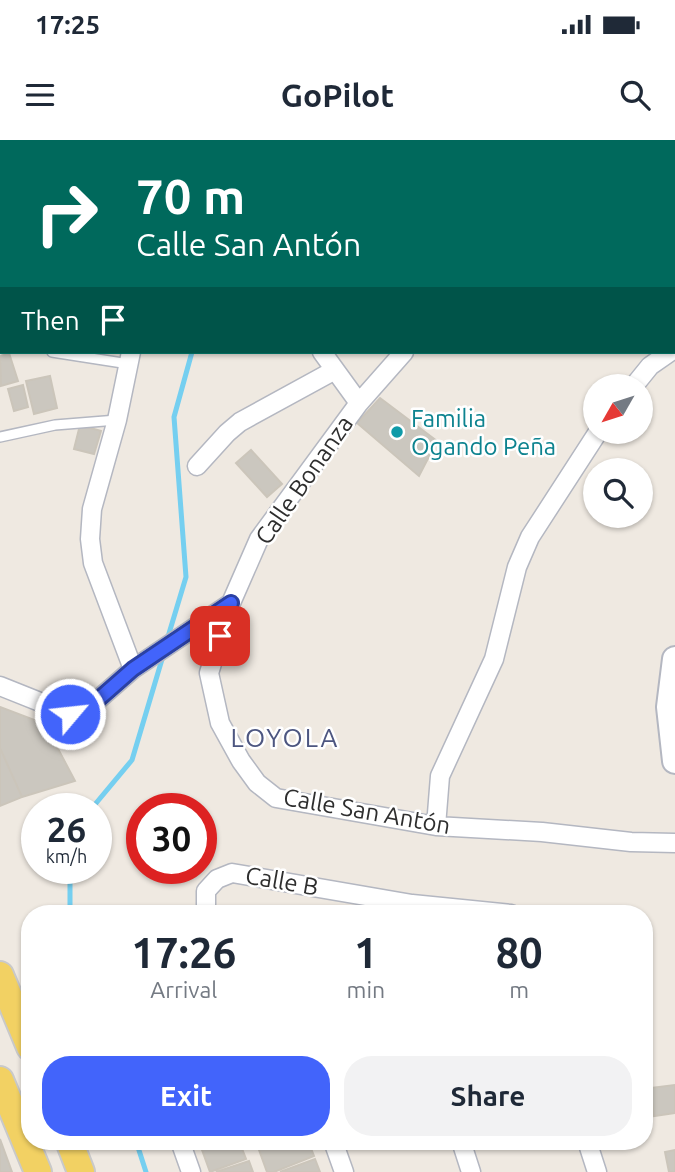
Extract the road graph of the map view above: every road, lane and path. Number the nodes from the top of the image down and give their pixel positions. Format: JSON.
{"nodes":[{"id":1,"x":78,"y":354,"type":"edge"},
{"id":2,"x":323,"y":354,"type":"edge"},
{"id":3,"x":402,"y":354,"type":"edge"},
{"id":4,"x":667,"y":354,"type":"edge"},
{"id":5,"x":130,"y":358,"type":"edge"},
{"id":6,"x":335,"y":370,"type":"junction"},
{"id":7,"x":644,"y":374,"type":"edge"},
{"id":8,"x":359,"y":403,"type":"junction"},
{"id":9,"x":117,"y":420,"type":"junction"},
{"id":10,"x":0,"y":437,"type":"edge"},
{"id":11,"x":590,"y":444,"type":"edge"},
{"id":12,"x":197,"y":466,"type":"dead end"},
{"id":13,"x":231,"y":603,"type":"junction"},
{"id":14,"x":675,"y":659,"type":"edge"},
{"id":15,"x":133,"y":669,"type":"junction"},
{"id":16,"x":0,"y":686,"type":"edge"},
{"id":17,"x":675,"y":761,"type":"edge"},
{"id":18,"x":436,"y":826,"type":"junction"},
{"id":19,"x":675,"y":843,"type":"edge"},
{"id":20,"x":206,"y":905,"type":"edge"},
{"id":21,"x":393,"y":905,"type":"edge"},
{"id":22,"x":0,"y":975,"type":"edge"},
{"id":23,"x":21,"y":1025,"type":"edge"},
{"id":24,"x":0,"y":1080,"type":"edge"},
{"id":25,"x":21,"y":1131,"type":"edge"},
{"id":26,"x":29,"y":1150,"type":"edge"},
{"id":27,"x":72,"y":1150,"type":"edge"},
{"id":28,"x":183,"y":1150,"type":"edge"},
{"id":29,"x":336,"y":1150,"type":"edge"},
{"id":30,"x":464,"y":1150,"type":"edge"},
{"id":31,"x":590,"y":1150,"type":"edge"},
{"id":32,"x":38,"y":1172,"type":"edge"},
{"id":33,"x":81,"y":1172,"type":"edge"},
{"id":34,"x":191,"y":1172,"type":"edge"},
{"id":35,"x":344,"y":1172,"type":"edge"},
{"id":36,"x":471,"y":1172,"type":"edge"},
{"id":37,"x":597,"y":1172,"type":"edge"}],
"edges":[{"from":1,"to":5,"type":"lane"},
{"from":2,"to":6,"type":"street"},
{"from":3,"to":8,"type":"street","name":"Calle Bonanza"},
{"from":4,"to":7,"type":"street"},
{"from":5,"to":9,"type":"street"},
{"from":6,"to":8,"type":"street"},
{"from":6,"to":12,"type":"street"},
{"from":8,"to":13,"type":"street","name":"Calle Bonanza"},
{"from":9,"to":10,"type":"lane"},
{"from":9,"to":15,"type":"street"},
{"from":11,"to":18,"type":"street"},
{"from":13,"to":15,"type":"street"},
{"from":13,"to":18,"type":"street","name":"Calle San Antón"},
{"from":14,"to":17,"type":"street"},
{"from":15,"to":16,"type":"street"},
{"from":18,"to":19,"type":"street","name":"Calle San Antón"},
{"from":20,"to":21,"type":"street","name":"Calle B"},
{"from":22,"to":23,"type":"main road"},
{"from":24,"to":25,"type":"main road"},
{"from":26,"to":32,"type":"main road"},
{"from":27,"to":33,"type":"main road"},
{"from":28,"to":34,"type":"street"},
{"from":29,"to":35,"type":"street"},
{"from":30,"to":36,"type":"street"},
{"from":31,"to":37,"type":"street"}]}
